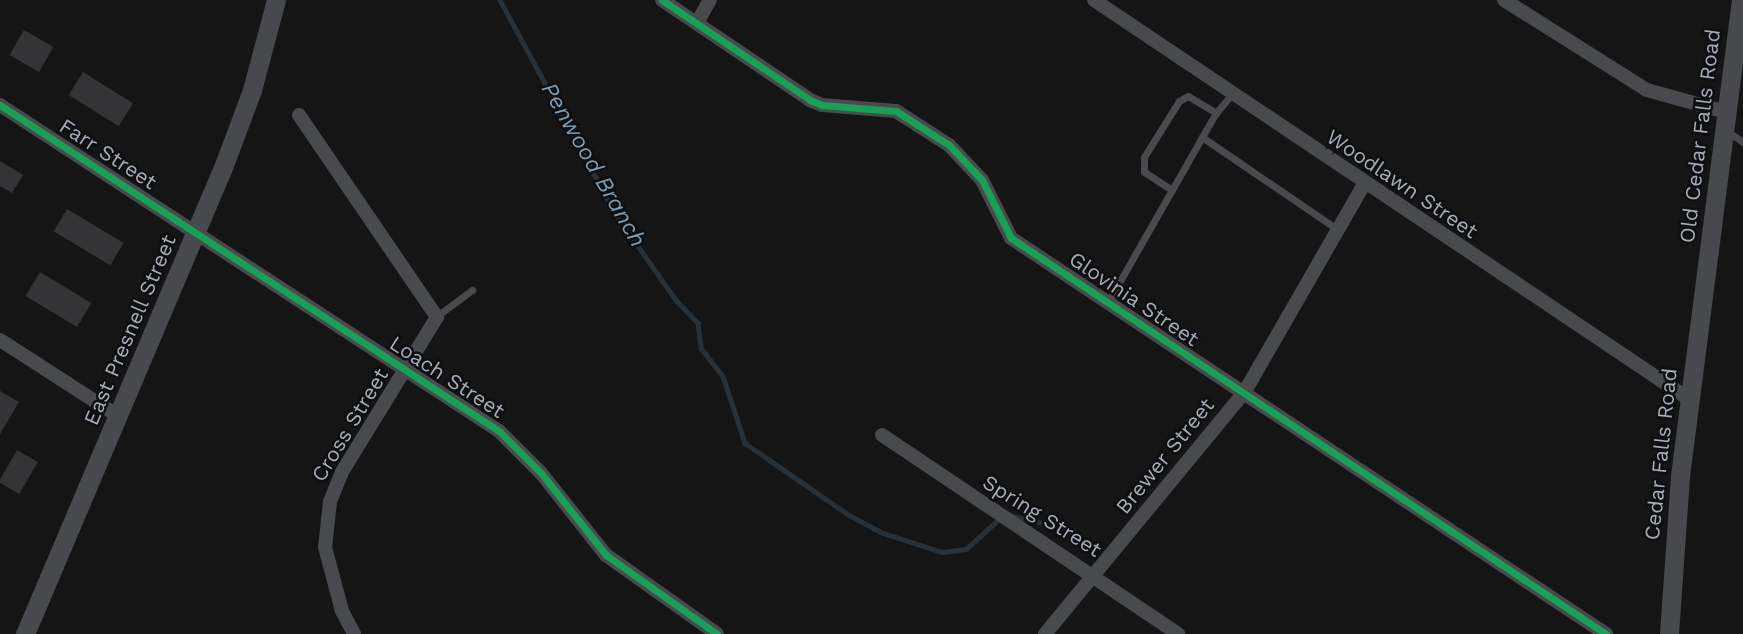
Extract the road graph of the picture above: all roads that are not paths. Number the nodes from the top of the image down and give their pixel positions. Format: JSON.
{"nodes":[{"id":1,"x":276,"y":0,"type":"edge"},
{"id":2,"x":662,"y":0,"type":"edge"},
{"id":3,"x":709,"y":0,"type":"edge"},
{"id":4,"x":1094,"y":0,"type":"edge"},
{"id":5,"x":1504,"y":0,"type":"edge"},
{"id":6,"x":1741,"y":0,"type":"edge"},
{"id":7,"x":696,"y":23,"type":"junction"},
{"id":8,"x":1233,"y":94,"type":"junction"},
{"id":9,"x":0,"y":105,"type":"edge"},
{"id":10,"x":1216,"y":113,"type":"junction"},
{"id":11,"x":299,"y":115,"type":"dead end"},
{"id":12,"x":1725,"y":121,"type":"junction"},
{"id":13,"x":1202,"y":137,"type":"junction"},
{"id":14,"x":1743,"y":142,"type":"edge"},
{"id":15,"x":1364,"y":184,"type":"junction"},
{"id":16,"x":1172,"y":190,"type":"junction"},
{"id":17,"x":1337,"y":229,"type":"junction"},
{"id":18,"x":195,"y":234,"type":"junction"},
{"id":19,"x":1705,"y":279,"type":"joint"},
{"id":20,"x":472,"y":290,"type":"dead end"},
{"id":21,"x":1108,"y":303,"type":"junction"},
{"id":22,"x":437,"y":317,"type":"junction"},
{"id":23,"x":0,"y":340,"type":"edge"},
{"id":24,"x":407,"y":372,"type":"junction"},
{"id":25,"x":1244,"y":393,"type":"junction"},
{"id":26,"x":1689,"y":398,"type":"junction"},
{"id":27,"x":118,"y":415,"type":"junction"},
{"id":28,"x":882,"y":435,"type":"dead end"},
{"id":29,"x":1097,"y":575,"type":"junction"},
{"id":30,"x":32,"y":630,"type":"edge"},
{"id":31,"x":354,"y":634,"type":"edge"},
{"id":32,"x":717,"y":634,"type":"edge"},
{"id":33,"x":1045,"y":634,"type":"edge"},
{"id":34,"x":1178,"y":634,"type":"edge"},
{"id":35,"x":1606,"y":634,"type":"edge"},
{"id":36,"x":1669,"y":634,"type":"edge"}],
"edges":[{"from":1,"to":18,"type":"main road","name":"East Presnell Street"},
{"from":2,"to":7,"type":"street","name":"Glovinia Street"},
{"from":3,"to":7,"type":"street"},
{"from":4,"to":8,"type":"street","name":"Woodlawn Street"},
{"from":5,"to":12,"type":"street"},
{"from":6,"to":12,"type":"main road","name":"Old Cedar Falls Road"},
{"from":7,"to":21,"type":"street","name":"Glovinia Street"},
{"from":8,"to":10,"type":"lane"},
{"from":8,"to":15,"type":"street","name":"Woodlawn Street"},
{"from":9,"to":18,"type":"street","name":"Farr Street"},
{"from":10,"to":13,"type":"lane"},
{"from":10,"to":16,"type":"lane"},
{"from":11,"to":22,"type":"street"},
{"from":12,"to":14,"type":"lane"},
{"from":12,"to":19,"type":"main road","name":"Old Cedar Falls Road"},
{"from":13,"to":16,"type":"lane"},
{"from":13,"to":17,"type":"lane"},
{"from":15,"to":17,"type":"street","name":"Brewer Street"},
{"from":15,"to":26,"type":"street","name":"Woodlawn Street"},
{"from":16,"to":21,"type":"lane"},
{"from":17,"to":25,"type":"street","name":"Brewer Street"},
{"from":18,"to":24,"type":"street","name":"Loach Street"},
{"from":18,"to":27,"type":"main road","name":"East Presnell Street"},
{"from":19,"to":26,"type":"main road","name":"Cedar Falls Road"},
{"from":20,"to":22,"type":"lane"},
{"from":21,"to":25,"type":"street","name":"Glovinia Street"},
{"from":22,"to":24,"type":"street","name":"Cross Street"},
{"from":23,"to":27,"type":"street"},
{"from":24,"to":31,"type":"street","name":"Cross Street"},
{"from":24,"to":32,"type":"street","name":"Loach Street"},
{"from":25,"to":29,"type":"street","name":"Brewer Street"},
{"from":25,"to":35,"type":"street","name":"Glovinia Street"},
{"from":26,"to":36,"type":"main road","name":"Cedar Falls Road"},
{"from":27,"to":30,"type":"main road","name":"East Presnell Street"},
{"from":28,"to":29,"type":"street","name":"Spring Street"},
{"from":29,"to":33,"type":"street","name":"Brewer Street"},
{"from":29,"to":34,"type":"street","name":"Spring Street"}]}
